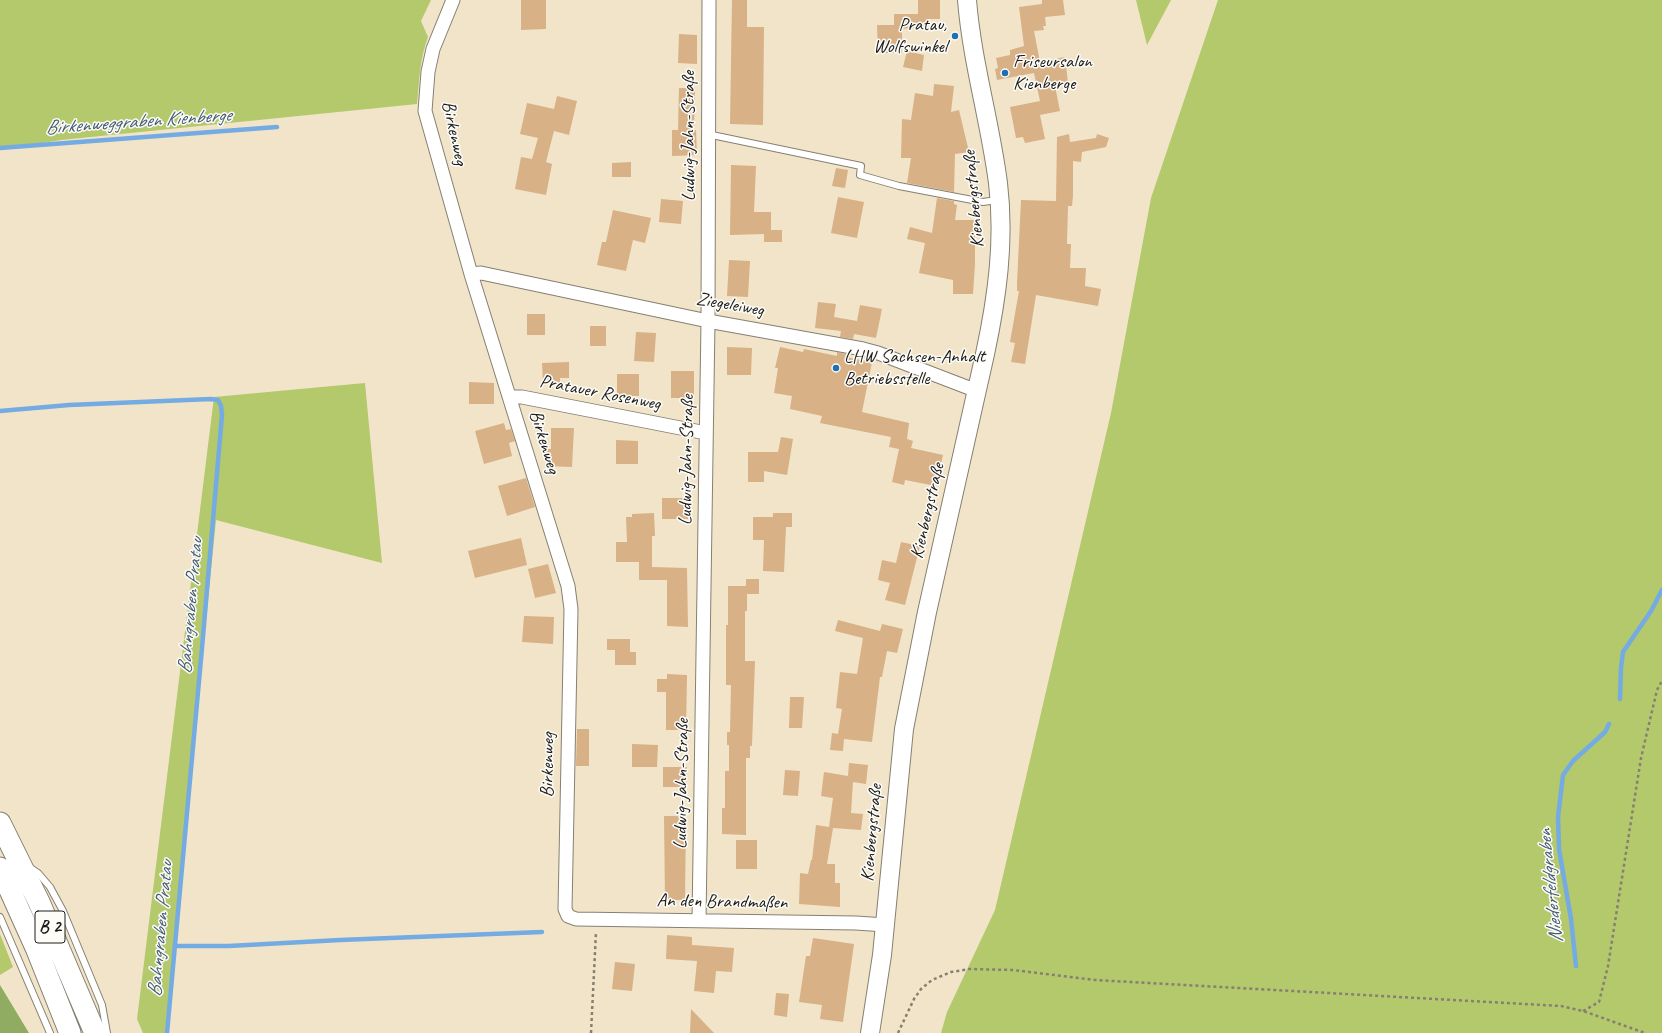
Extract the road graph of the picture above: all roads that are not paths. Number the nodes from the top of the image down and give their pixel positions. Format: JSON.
{"nodes":[{"id":1,"x":453,"y":0,"type":"edge"},
{"id":2,"x":709,"y":0,"type":"edge"},
{"id":3,"x":967,"y":0,"type":"edge"},
{"id":4,"x":708,"y":134,"type":"junction"},
{"id":5,"x":999,"y":200,"type":"junction"},
{"id":6,"x":471,"y":274,"type":"junction"},
{"id":7,"x":708,"y":321,"type":"junction"},
{"id":8,"x":977,"y":391,"type":"junction"},
{"id":9,"x":510,"y":397,"type":"junction"},
{"id":10,"x":706,"y":433,"type":"junction"},
{"id":11,"x":0,"y":823,"type":"edge"},
{"id":12,"x":20,"y":862,"type":"junction"},
{"id":13,"x":0,"y":869,"type":"edge"},
{"id":14,"x":565,"y":908,"type":"joint"},
{"id":15,"x":0,"y":917,"type":"edge"},
{"id":16,"x":699,"y":920,"type":"junction"},
{"id":17,"x":885,"y":925,"type":"junction"},
{"id":18,"x":50,"y":1033,"type":"edge"},
{"id":19,"x":70,"y":1033,"type":"edge"},
{"id":20,"x":95,"y":1033,"type":"edge"},
{"id":21,"x":107,"y":1033,"type":"edge"},
{"id":22,"x":870,"y":1033,"type":"edge"}],
"edges":[{"from":1,"to":6,"type":"street","name":"Birkenweg"},
{"from":2,"to":4,"type":"street","name":"Ludwig-Jahn-Straße"},
{"from":3,"to":5,"type":"main road","name":"Kienbergstraße"},
{"from":4,"to":5,"type":"lane"},
{"from":4,"to":7,"type":"street","name":"Ludwig-Jahn-Straße"},
{"from":5,"to":8,"type":"main road","name":"Kienbergstraße"},
{"from":6,"to":7,"type":"street","name":"Ziegeleiweg"},
{"from":6,"to":9,"type":"street","name":"Birkenweg"},
{"from":7,"to":8,"type":"street","name":"Ziegeleiweg"},
{"from":7,"to":10,"type":"street","name":"Ludwig-Jahn-Straße"},
{"from":8,"to":17,"type":"main road","name":"Kienbergstraße"},
{"from":9,"to":10,"type":"street","name":"Pratauer Rosenweg"},
{"from":9,"to":14,"type":"street","name":"Birkenweg"},
{"from":10,"to":16,"type":"street","name":"Ludwig-Jahn-Straße"},
{"from":11,"to":12,"type":"main road","number":"B 2"},
{"from":12,"to":20,"type":"main road","number":"B 2"},
{"from":12,"to":21,"type":"lane"},
{"from":13,"to":19,"type":"main road","number":"B 2"},
{"from":14,"to":16,"type":"street","name":"An den Brandmaßen"},
{"from":15,"to":18,"type":"lane"},
{"from":16,"to":17,"type":"street","name":"An den Brandmaßen"},
{"from":17,"to":22,"type":"main road","name":"Kienbergstraße"}]}
